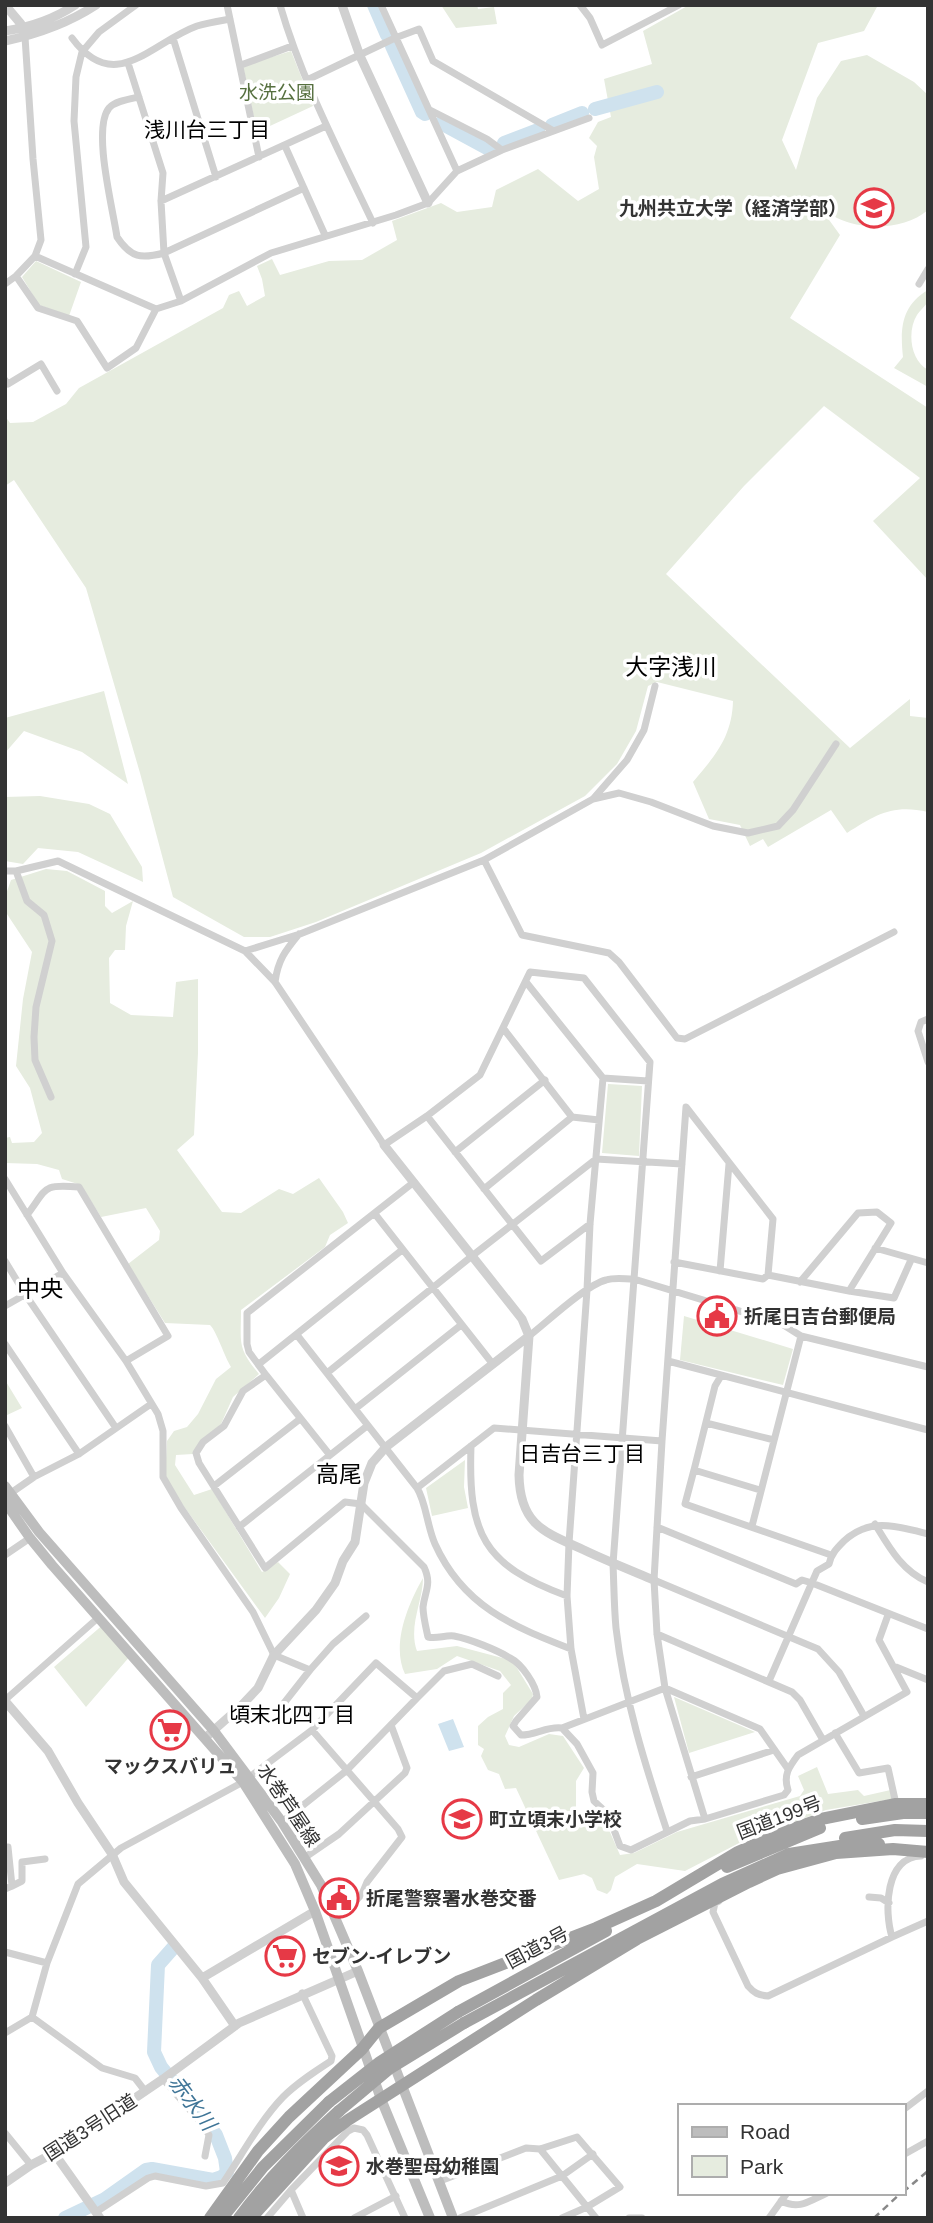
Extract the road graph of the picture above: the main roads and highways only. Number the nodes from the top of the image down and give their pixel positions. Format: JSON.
{"nodes":[{"id":1,"x":6,"y":1495,"type":"edge"},
{"id":2,"x":209,"y":1735,"type":"junction"},
{"id":3,"x":246,"y":1779,"type":"junction"},
{"id":4,"x":928,"y":1804,"type":"edge"},
{"id":5,"x":928,"y":1813,"type":"edge"},
{"id":6,"x":928,"y":1831,"type":"edge"},
{"id":7,"x":928,"y":1837,"type":"edge"},
{"id":8,"x":881,"y":1844,"type":"junction"},
{"id":9,"x":928,"y":1846,"type":"edge"},
{"id":10,"x":789,"y":1854,"type":"junction"},
{"id":11,"x":829,"y":1855,"type":"junction"},
{"id":12,"x":928,"y":1855,"type":"edge"},
{"id":13,"x":656,"y":1901,"type":"junction"},
{"id":14,"x":461,"y":2017,"type":"junction"},
{"id":15,"x":379,"y":2028,"type":"junction"},
{"id":16,"x":362,"y":2049,"type":"junction"},
{"id":17,"x":402,"y":2084,"type":"junction"},
{"id":18,"x":381,"y":2099,"type":"junction"},
{"id":19,"x":211,"y":2218,"type":"edge"},
{"id":20,"x":222,"y":2218,"type":"edge"},
{"id":21,"x":239,"y":2218,"type":"edge"},
{"id":22,"x":251,"y":2218,"type":"edge"},
{"id":23,"x":430,"y":2218,"type":"edge"},
{"id":24,"x":453,"y":2218,"type":"edge"}],
"edges":[{"from":1,"to":2,"type":"main road","name":"水巻芦屋線"},
{"from":1,"to":2,"type":"main road","name":"水巻芦屋線"},
{"from":2,"to":3,"type":"main road","name":"水巻芦屋線"},
{"from":3,"to":15,"type":"main road","name":"水巻芦屋線"},
{"from":3,"to":16,"type":"main road","name":"水巻芦屋線"},
{"from":4,"to":13,"type":"highway","name":"国道199号"},
{"from":5,"to":13,"type":"highway","name":"国道3号"},
{"from":6,"to":10,"type":"highway","name":"国道199号"},
{"from":7,"to":8,"type":"highway"},
{"from":8,"to":9,"type":"highway","name":"国道3号"},
{"from":8,"to":10,"type":"highway","name":"国道3号"},
{"from":8,"to":11,"type":"highway"},
{"from":10,"to":14,"type":"highway","name":"国道3号"},
{"from":11,"to":12,"type":"highway"},
{"from":11,"to":17,"type":"highway"},
{"from":13,"to":14,"type":"highway","name":"国道3号"},
{"from":13,"to":15,"type":"highway"},
{"from":14,"to":20,"type":"highway","name":"国道3号","bridge":true},
{"from":14,"to":21,"type":"highway","name":"国道3号","bridge":true},
{"from":15,"to":16,"type":"highway"},
{"from":15,"to":17,"type":"main road","name":"水巻芦屋線"},
{"from":16,"to":18,"type":"main road","name":"水巻芦屋線"},
{"from":16,"to":19,"type":"highway"},
{"from":17,"to":18,"type":"highway"},
{"from":17,"to":24,"type":"main road","name":"水巻芦屋線"},
{"from":18,"to":22,"type":"highway"},
{"from":18,"to":23,"type":"main road","name":"水巻芦屋線"}]}
